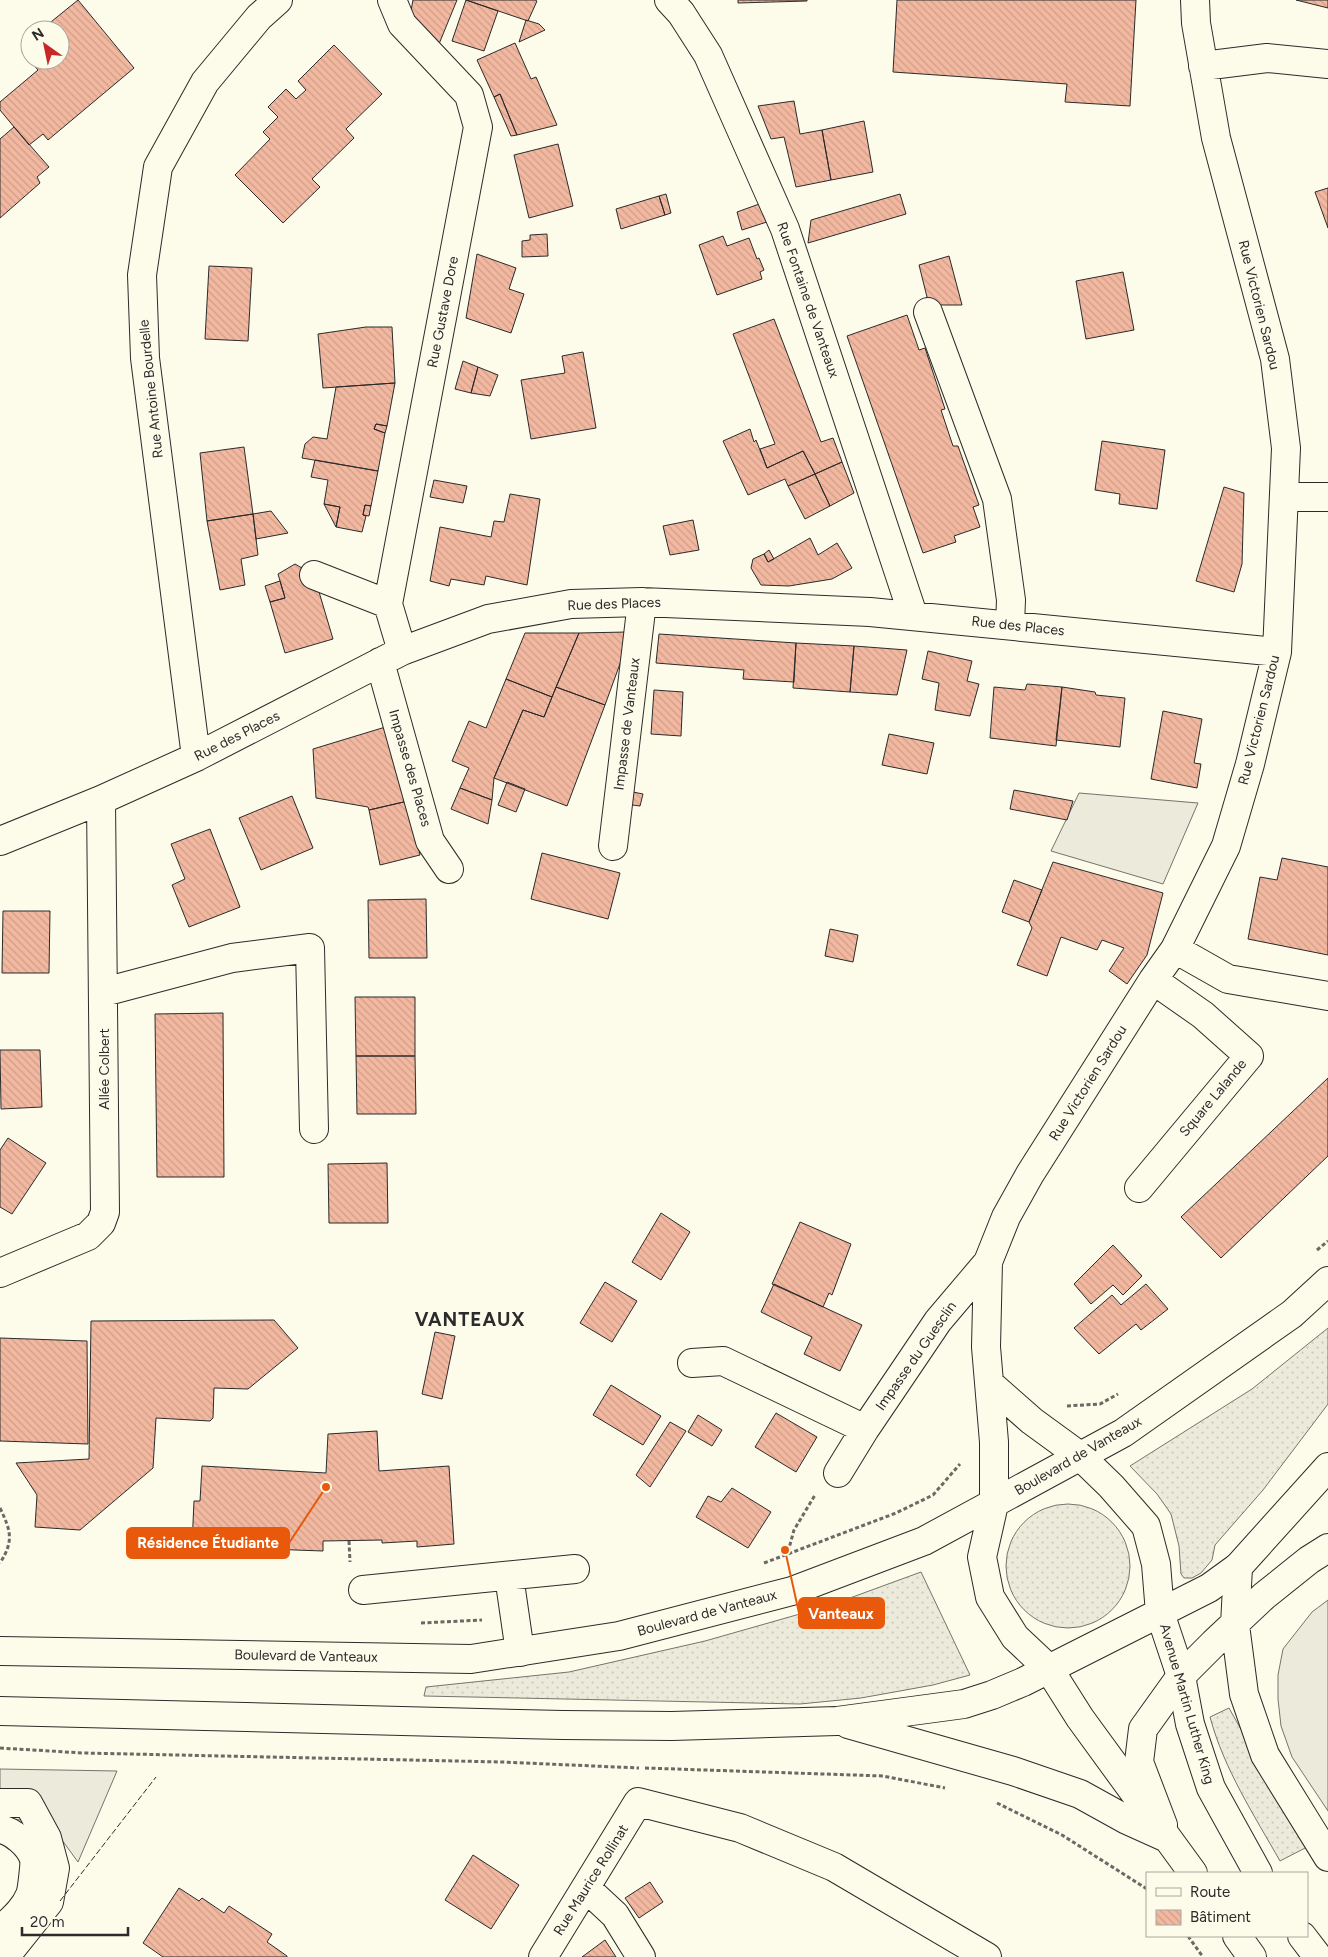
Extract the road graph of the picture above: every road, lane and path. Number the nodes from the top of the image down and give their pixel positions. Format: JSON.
{"nodes":[{"id":1,"x":278,"y":0,"type":"edge"},
{"id":2,"x":392,"y":0,"type":"edge"},
{"id":3,"x":669,"y":0,"type":"edge"},
{"id":4,"x":1195,"y":0,"type":"edge"},
{"id":5,"x":1328,"y":64,"type":"edge"},
{"id":6,"x":1203,"y":66,"type":"junction"},
{"id":7,"x":928,"y":312,"type":"dead end"},
{"id":8,"x":1284,"y":497,"type":"junction"},
{"id":9,"x":1328,"y":497,"type":"edge"},
{"id":10,"x":314,"y":575,"type":"dead end"},
{"id":11,"x":642,"y":602,"type":"junction"},
{"id":12,"x":388,"y":604,"type":"junction"},
{"id":13,"x":913,"y":615,"type":"junction"},
{"id":14,"x":1010,"y":625,"type":"junction"},
{"id":15,"x":1277,"y":652,"type":"junction"},
{"id":16,"x":391,"y":656,"type":"junction"},
{"id":17,"x":196,"y":757,"type":"junction"},
{"id":18,"x":101,"y":800,"type":"junction"},
{"id":19,"x":0,"y":841,"type":"edge"},
{"id":20,"x":613,"y":846,"type":"dead end"},
{"id":21,"x":449,"y":869,"type":"dead end"},
{"id":22,"x":1175,"y":949,"type":"junction"},
{"id":23,"x":1153,"y":980,"type":"junction"},
{"id":24,"x":104,"y":992,"type":"junction"},
{"id":25,"x":1328,"y":996,"type":"edge"},
{"id":26,"x":314,"y":1129,"type":"dead end"},
{"id":27,"x":1138,"y":1188,"type":"dead end"},
{"id":28,"x":1328,"y":1241,"type":"edge"},
{"id":29,"x":1314,"y":1254,"type":"dead end"},
{"id":30,"x":988,"y":1262,"type":"junction"},
{"id":31,"x":0,"y":1273,"type":"edge"},
{"id":32,"x":1328,"y":1281,"type":"edge"},
{"id":33,"x":692,"y":1363,"type":"dead end"},
{"id":34,"x":990,"y":1384,"type":"junction"},
{"id":35,"x":1124,"y":1390,"type":"dead end"},
{"id":36,"x":1032,"y":1421,"type":"junction"},
{"id":37,"x":865,"y":1429,"type":"junction"},
{"id":38,"x":1080,"y":1456,"type":"junction"},
{"id":39,"x":1328,"y":1467,"type":"edge"},
{"id":40,"x":838,"y":1474,"type":"joint"},
{"id":41,"x":994,"y":1504,"type":"junction"},
{"id":42,"x":0,"y":1508,"type":"edge"},
{"id":43,"x":1328,"y":1548,"type":"edge"},
{"id":44,"x":788,"y":1553,"type":"dead end"},
{"id":45,"x":0,"y":1563,"type":"edge"},
{"id":46,"x":1238,"y":1567,"type":"junction"},
{"id":47,"x":574,"y":1569,"type":"dead end"},
{"id":48,"x":509,"y":1576,"type":"junction"},
{"id":49,"x":363,"y":1590,"type":"dead end"},
{"id":50,"x":1160,"y":1613,"type":"junction"},
{"id":51,"x":1234,"y":1625,"type":"junction"},
{"id":52,"x":0,"y":1651,"type":"edge"},
{"id":53,"x":520,"y":1652,"type":"junction"},
{"id":54,"x":1049,"y":1669,"type":"junction"},
{"id":55,"x":1180,"y":1676,"type":"junction"},
{"id":56,"x":0,"y":1711,"type":"edge"},
{"id":57,"x":837,"y":1721,"type":"junction"},
{"id":58,"x":0,"y":1748,"type":"edge"},
{"id":59,"x":953,"y":1790,"type":"dead end"},
{"id":60,"x":990,"y":1801,"type":"dead end"},
{"id":61,"x":0,"y":1802,"type":"edge"},
{"id":62,"x":0,"y":1829,"type":"edge"},
{"id":63,"x":1168,"y":1839,"type":"junction"},
{"id":64,"x":1328,"y":1857,"type":"edge"},
{"id":65,"x":1192,"y":1872,"type":"edge"},
{"id":66,"x":1257,"y":1872,"type":"edge"},
{"id":67,"x":1146,"y":1887,"type":"edge"},
{"id":68,"x":586,"y":1888,"type":"junction"},
{"id":69,"x":0,"y":1931,"type":"edge"},
{"id":70,"x":1189,"y":1937,"type":"edge"},
{"id":71,"x":1238,"y":1937,"type":"edge"},
{"id":72,"x":1303,"y":1937,"type":"edge"},
{"id":73,"x":5,"y":1957,"type":"edge"},
{"id":74,"x":543,"y":1957,"type":"edge"},
{"id":75,"x":641,"y":1957,"type":"edge"},
{"id":76,"x":987,"y":1957,"type":"edge"},
{"id":77,"x":1203,"y":1957,"type":"edge"},
{"id":78,"x":1252,"y":1957,"type":"edge"},
{"id":79,"x":1318,"y":1957,"type":"edge"}],
"edges":[{"from":1,"to":17,"type":"street","name":"Rue Antoine Bourdelle"},
{"from":2,"to":12,"type":"street","name":"Rue Gustave Dore"},
{"from":3,"to":13,"type":"street","name":"Rue Fontaine de Vanteaux"},
{"from":4,"to":6,"type":"street","name":"Rue Victorien Sardou"},
{"from":5,"to":6,"type":"street"},
{"from":6,"to":8,"type":"street","name":"Rue Victorien Sardou"},
{"from":7,"to":14,"type":"street"},
{"from":8,"to":9,"type":"street"},
{"from":8,"to":15,"type":"street","name":"Rue Victorien Sardou"},
{"from":10,"to":12,"type":"street"},
{"from":11,"to":13,"type":"street","name":"Rue des Places"},
{"from":11,"to":16,"type":"street","name":"Rue des Places"},
{"from":11,"to":20,"type":"street","name":"Impasse de Vanteaux"},
{"from":12,"to":16,"type":"street","name":"Rue Gustave Dore"},
{"from":13,"to":14,"type":"street","name":"Rue des Places"},
{"from":14,"to":15,"type":"street","name":"Rue des Places"},
{"from":15,"to":22,"type":"street","name":"Rue Victorien Sardou"},
{"from":16,"to":17,"type":"street","name":"Rue des Places"},
{"from":16,"to":21,"type":"street","name":"Impasse des Places"},
{"from":17,"to":18,"type":"street","name":"Rue des Places"},
{"from":18,"to":19,"type":"street","name":"Rue des Places"},
{"from":18,"to":24,"type":"street","name":"Allée Colbert"},
{"from":22,"to":23,"type":"street","name":"Rue Victorien Sardou"},
{"from":22,"to":25,"type":"street"},
{"from":23,"to":27,"type":"street","name":"Square Lalande"},
{"from":23,"to":30,"type":"street","name":"Rue Victorien Sardou"},
{"from":24,"to":26,"type":"street"},
{"from":24,"to":31,"type":"street","name":"Allée Colbert"},
{"from":28,"to":29,"type":"path"},
{"from":30,"to":34,"type":"street","name":"Rue Victorien Sardou"},
{"from":30,"to":37,"type":"street","name":"Impasse du Guesclin"},
{"from":32,"to":38,"type":"street","name":"Boulevard de Vanteaux"},
{"from":33,"to":37,"type":"street"},
{"from":34,"to":36,"type":"street"},
{"from":34,"to":41,"type":"street","name":"Rue Victorien Sardou"},
{"from":35,"to":36,"type":"path"},
{"from":36,"to":38,"type":"street"},
{"from":37,"to":40,"type":"street","name":"Impasse du Guesclin"},
{"from":38,"to":41,"type":"street","name":"Boulevard de Vanteaux"},
{"from":38,"to":50,"type":"street","name":"Avenue Martin Luther King"},
{"from":39,"to":46,"type":"street"},
{"from":40,"to":44,"type":"path"},
{"from":41,"to":53,"type":"street","name":"Boulevard de Vanteaux"},
{"from":41,"to":54,"type":"street","name":"Rue Victorien Sardou"},
{"from":42,"to":45,"type":"path"},
{"from":43,"to":51,"type":"street"},
{"from":46,"to":50,"type":"street"},
{"from":46,"to":51,"type":"street"},
{"from":47,"to":48,"type":"street"},
{"from":48,"to":49,"type":"street"},
{"from":48,"to":53,"type":"street"},
{"from":50,"to":54,"type":"street"},
{"from":50,"to":55,"type":"street","name":"Avenue Martin Luther King"},
{"from":51,"to":55,"type":"street"},
{"from":51,"to":64,"type":"street"},
{"from":52,"to":53,"type":"street","name":"Boulevard de Vanteaux"},
{"from":54,"to":57,"type":"street"},
{"from":54,"to":63,"type":"street"},
{"from":55,"to":63,"type":"street"},
{"from":55,"to":66,"type":"street","name":"Avenue Martin Luther King"},
{"from":56,"to":57,"type":"street"},
{"from":57,"to":63,"type":"street"},
{"from":58,"to":59,"type":"path"},
{"from":60,"to":67,"type":"path"},
{"from":61,"to":73,"type":"street"},
{"from":62,"to":69,"type":"street"},
{"from":63,"to":65,"type":"street"},
{"from":68,"to":74,"type":"street","name":"Rue Maurice Rollinat"},
{"from":68,"to":75,"type":"street"},
{"from":68,"to":76,"type":"street","name":"Rue Maurice Rollinat"},
{"from":70,"to":77,"type":"path"},
{"from":71,"to":78,"type":"street"},
{"from":72,"to":79,"type":"street"}]}
